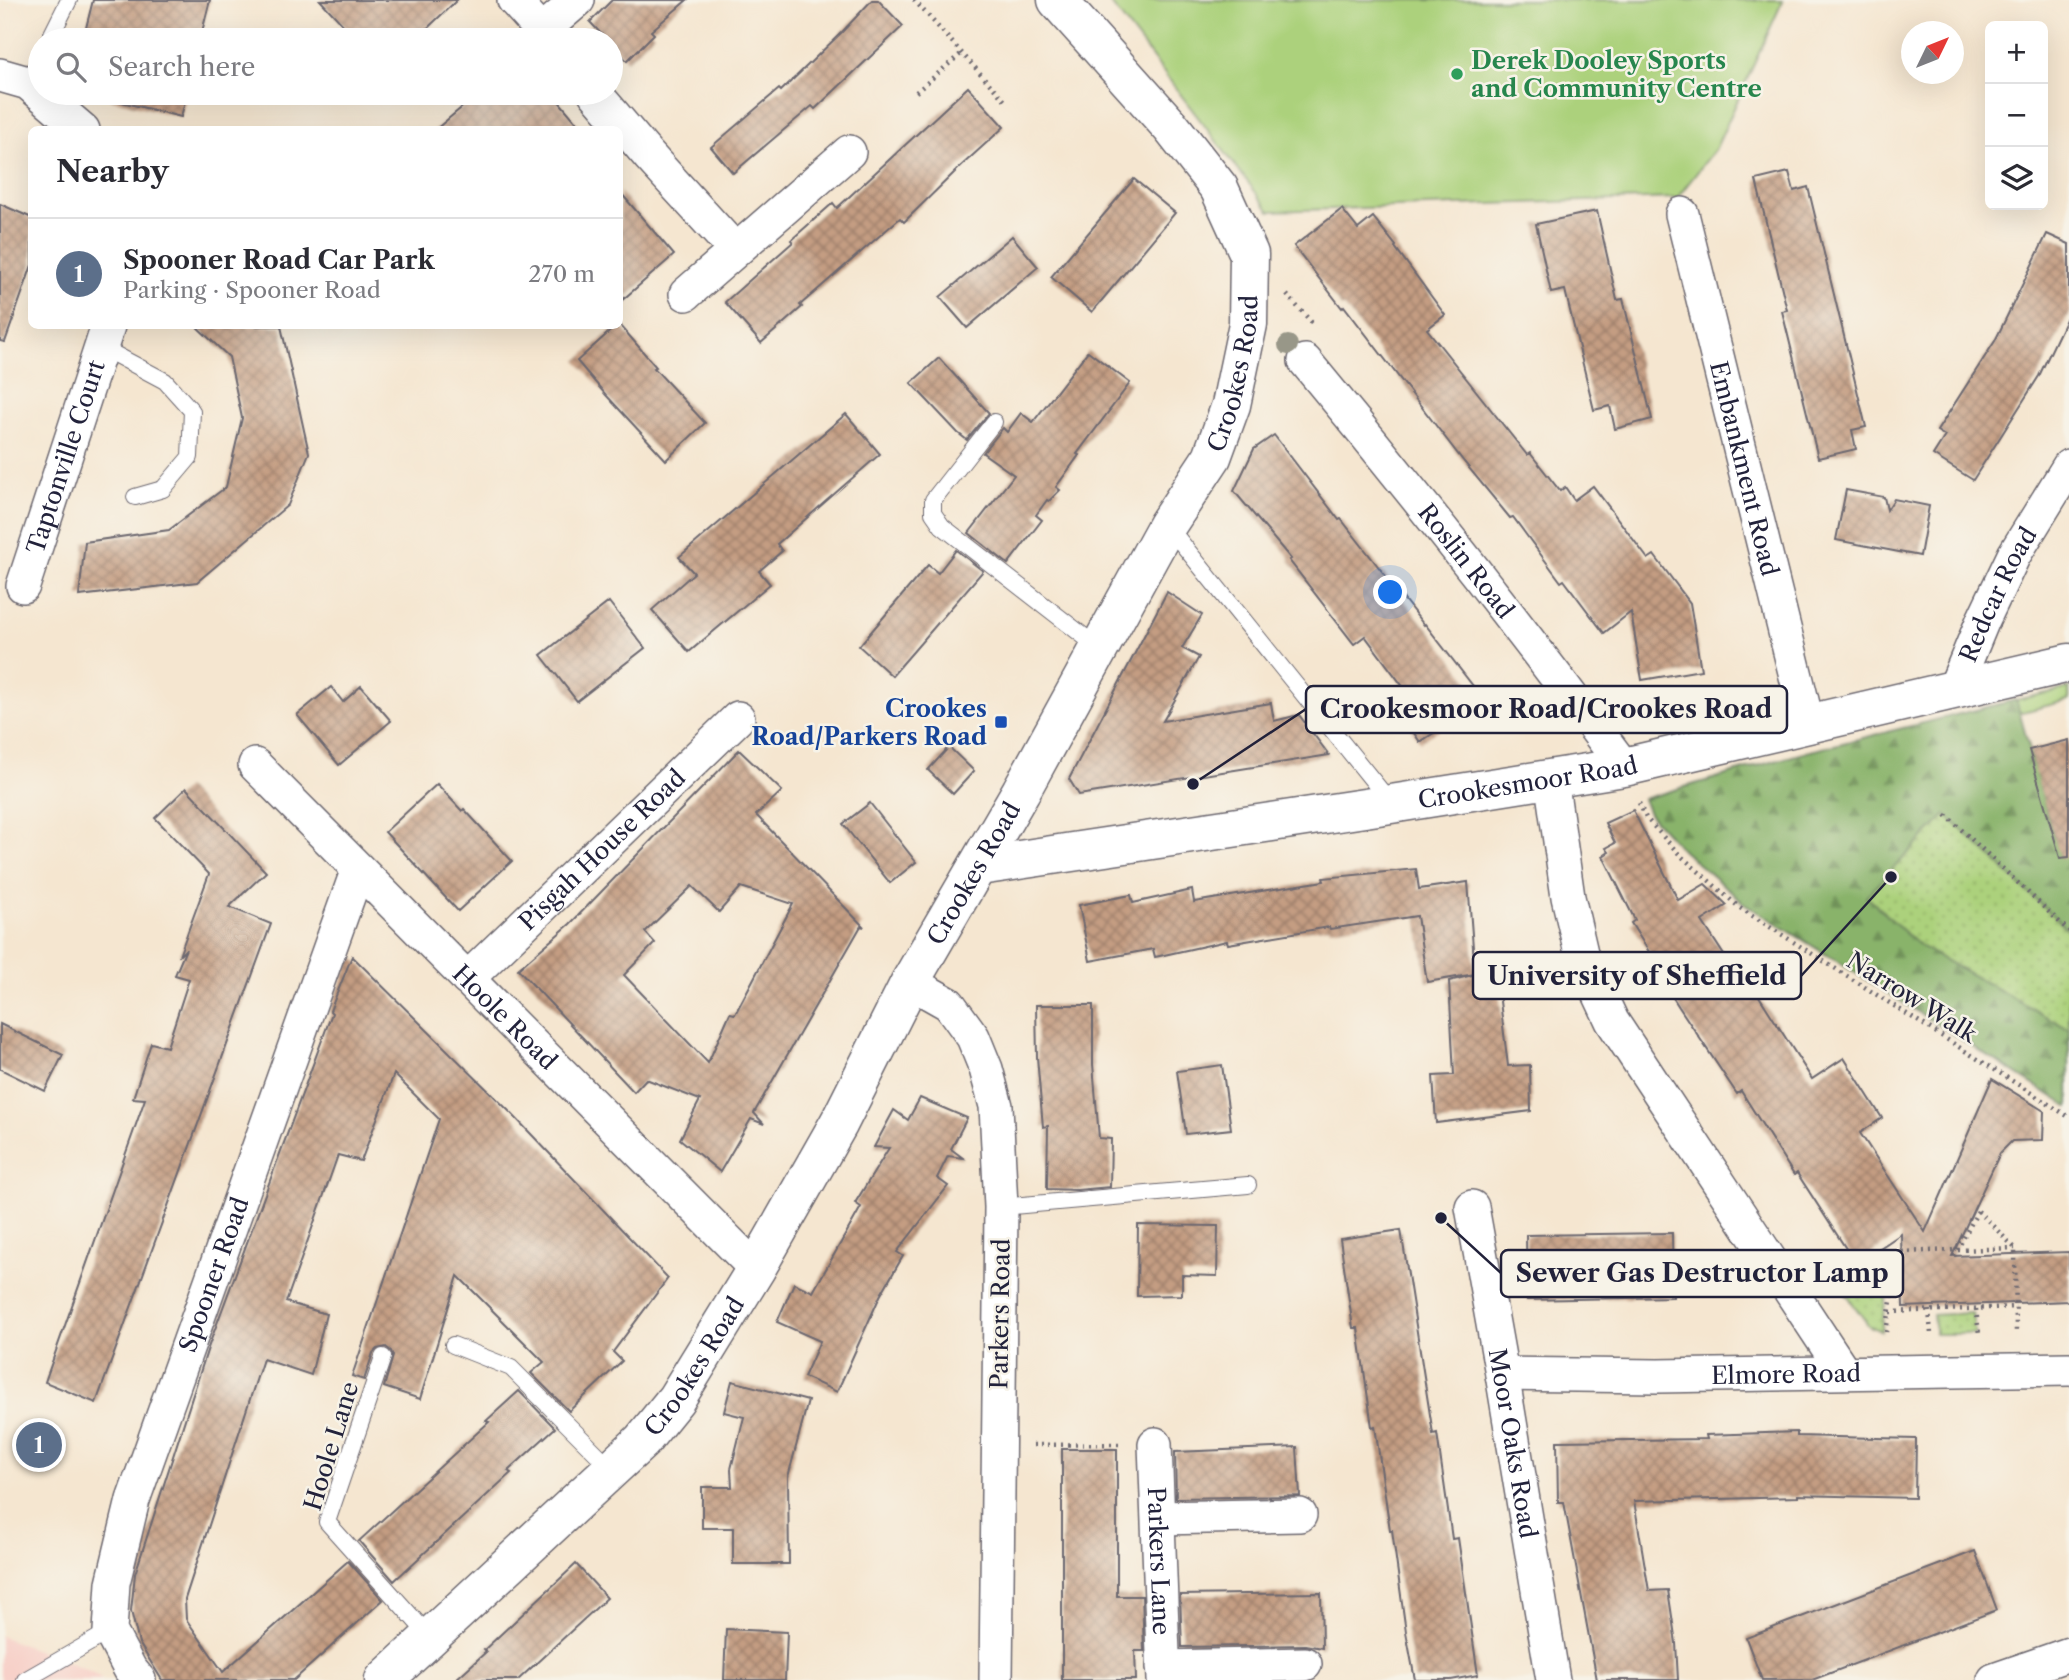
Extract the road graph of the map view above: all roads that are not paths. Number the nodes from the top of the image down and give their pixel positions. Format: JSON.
{"nodes":[{"id":1,"x":69,"y":0,"type":"edge"},
{"id":2,"x":514,"y":0,"type":"edge"},
{"id":3,"x":578,"y":0,"type":"edge"},
{"id":4,"x":1062,"y":2,"type":"edge"},
{"id":5,"x":55,"y":28,"type":"edge"},
{"id":6,"x":539,"y":28,"type":"edge"},
{"id":7,"x":553,"y":28,"type":"edge"},
{"id":8,"x":57,"y":105,"type":"edge"},
{"id":9,"x":605,"y":105,"type":"edge"},
{"id":10,"x":79,"y":126,"type":"edge"},
{"id":11,"x":849,"y":152,"type":"dead end"},
{"id":12,"x":1682,"y":214,"type":"dead end"},
{"id":13,"x":736,"y":250,"type":"junction"},
{"id":14,"x":686,"y":294,"type":"dead end"},
{"id":15,"x":105,"y":336,"type":"edge"},
{"id":16,"x":1305,"y":361,"type":"dead end"},
{"id":17,"x":994,"y":422,"type":"dead end"},
{"id":18,"x":2069,"y":466,"type":"edge"},
{"id":19,"x":135,"y":497,"type":"dead end"},
{"id":20,"x":1167,"y":525,"type":"junction"},
{"id":21,"x":23,"y":586,"type":"dead end"},
{"id":22,"x":1100,"y":648,"type":"junction"},
{"id":23,"x":2069,"y":663,"type":"edge"},
{"id":24,"x":1954,"y":690,"type":"junction"},
{"id":25,"x":738,"y":718,"type":"dead end"},
{"id":26,"x":1808,"y":725,"type":"junction"},
{"id":27,"x":255,"y":765,"type":"dead end"},
{"id":28,"x":1624,"y":767,"type":"junction"},
{"id":29,"x":1551,"y":778,"type":"junction"},
{"id":30,"x":1391,"y":804,"type":"junction"},
{"id":31,"x":979,"y":866,"type":"junction"},
{"id":32,"x":358,"y":869,"type":"junction"},
{"id":33,"x":467,"y":979,"type":"junction"},
{"id":34,"x":910,"y":982,"type":"junction"},
{"id":35,"x":1248,"y":1185,"type":"dead end"},
{"id":36,"x":1001,"y":1207,"type":"junction"},
{"id":37,"x":1472,"y":1207,"type":"dead end"},
{"id":38,"x":756,"y":1269,"type":"junction"},
{"id":39,"x":453,"y":1345,"type":"dead end"},
{"id":40,"x":383,"y":1357,"type":"dead end"},
{"id":41,"x":2069,"y":1369,"type":"edge"},
{"id":42,"x":1844,"y":1372,"type":"junction"},
{"id":43,"x":1503,"y":1374,"type":"junction"},
{"id":44,"x":1155,"y":1444,"type":"road end"},
{"id":45,"x":612,"y":1469,"type":"junction"},
{"id":46,"x":1300,"y":1515,"type":"dead end"},
{"id":47,"x":1159,"y":1518,"type":"junction"},
{"id":48,"x":110,"y":1631,"type":"junction"},
{"id":49,"x":430,"y":1637,"type":"junction"},
{"id":50,"x":2069,"y":1654,"type":"edge"},
{"id":51,"x":1305,"y":1664,"type":"dead end"},
{"id":52,"x":1164,"y":1673,"type":"edge"},
{"id":53,"x":25,"y":1680,"type":"edge"},
{"id":54,"x":138,"y":1680,"type":"edge"},
{"id":55,"x":384,"y":1680,"type":"edge"},
{"id":56,"x":996,"y":1680,"type":"edge"},
{"id":57,"x":1553,"y":1680,"type":"edge"},
{"id":58,"x":1994,"y":1680,"type":"edge"}],
"edges":[{"from":1,"to":5,"type":"lane"},
{"from":2,"to":6,"type":"street"},
{"from":3,"to":7,"type":"street"},
{"from":4,"to":20,"type":"street","name":"Crookes Road"},
{"from":8,"to":10,"type":"street"},
{"from":9,"to":13,"type":"street"},
{"from":11,"to":13,"type":"street"},
{"from":12,"to":26,"type":"street","name":"Embankment Road"},
{"from":13,"to":14,"type":"street"},
{"from":15,"to":19,"type":"lane"},
{"from":15,"to":21,"type":"street","name":"Taptonville Court"},
{"from":16,"to":28,"type":"street","name":"Roslin Road"},
{"from":17,"to":22,"type":"lane"},
{"from":18,"to":24,"type":"street","name":"Redcar Road"},
{"from":20,"to":22,"type":"street","name":"Crookes Road"},
{"from":20,"to":30,"type":"lane"},
{"from":22,"to":31,"type":"street","name":"Crookes Road"},
{"from":23,"to":24,"type":"street","name":"Crookesmoor Road"},
{"from":24,"to":26,"type":"street","name":"Crookesmoor Road"},
{"from":25,"to":33,"type":"street","name":"Pisgah House Road"},
{"from":26,"to":28,"type":"street","name":"Crookesmoor Road"},
{"from":27,"to":32,"type":"street","name":"Hoole Road"},
{"from":28,"to":29,"type":"street","name":"Crookesmoor Road"},
{"from":29,"to":30,"type":"street","name":"Crookesmoor Road"},
{"from":29,"to":42,"type":"street"},
{"from":30,"to":31,"type":"street","name":"Crookesmoor Road"},
{"from":31,"to":34,"type":"street","name":"Crookes Road"},
{"from":32,"to":33,"type":"street","name":"Hoole Road"},
{"from":32,"to":48,"type":"street","name":"Spooner Road"},
{"from":33,"to":38,"type":"street","name":"Hoole Road"},
{"from":34,"to":36,"type":"street","name":"Parkers Road"},
{"from":34,"to":38,"type":"street","name":"Crookes Road"},
{"from":35,"to":36,"type":"lane"},
{"from":36,"to":56,"type":"street","name":"Parkers Road"},
{"from":37,"to":43,"type":"street","name":"Moor Oaks Road"},
{"from":38,"to":45,"type":"street","name":"Crookes Road"},
{"from":39,"to":45,"type":"lane"},
{"from":40,"to":49,"type":"lane","name":"Hoole Lane"},
{"from":41,"to":42,"type":"street","name":"Elmore Road"},
{"from":42,"to":43,"type":"street","name":"Elmore Road"},
{"from":43,"to":57,"type":"street","name":"Moor Oaks Road"},
{"from":44,"to":47,"type":"street","name":"Parkers Lane"},
{"from":45,"to":49,"type":"street","name":"Crookes Road"},
{"from":46,"to":47,"type":"street"},
{"from":47,"to":52,"type":"street","name":"Parkers Lane"},
{"from":48,"to":53,"type":"lane"},
{"from":48,"to":54,"type":"street"},
{"from":49,"to":55,"type":"street","name":"Crookes Road"},
{"from":50,"to":58,"type":"street"},
{"from":51,"to":52,"type":"street"}]}
